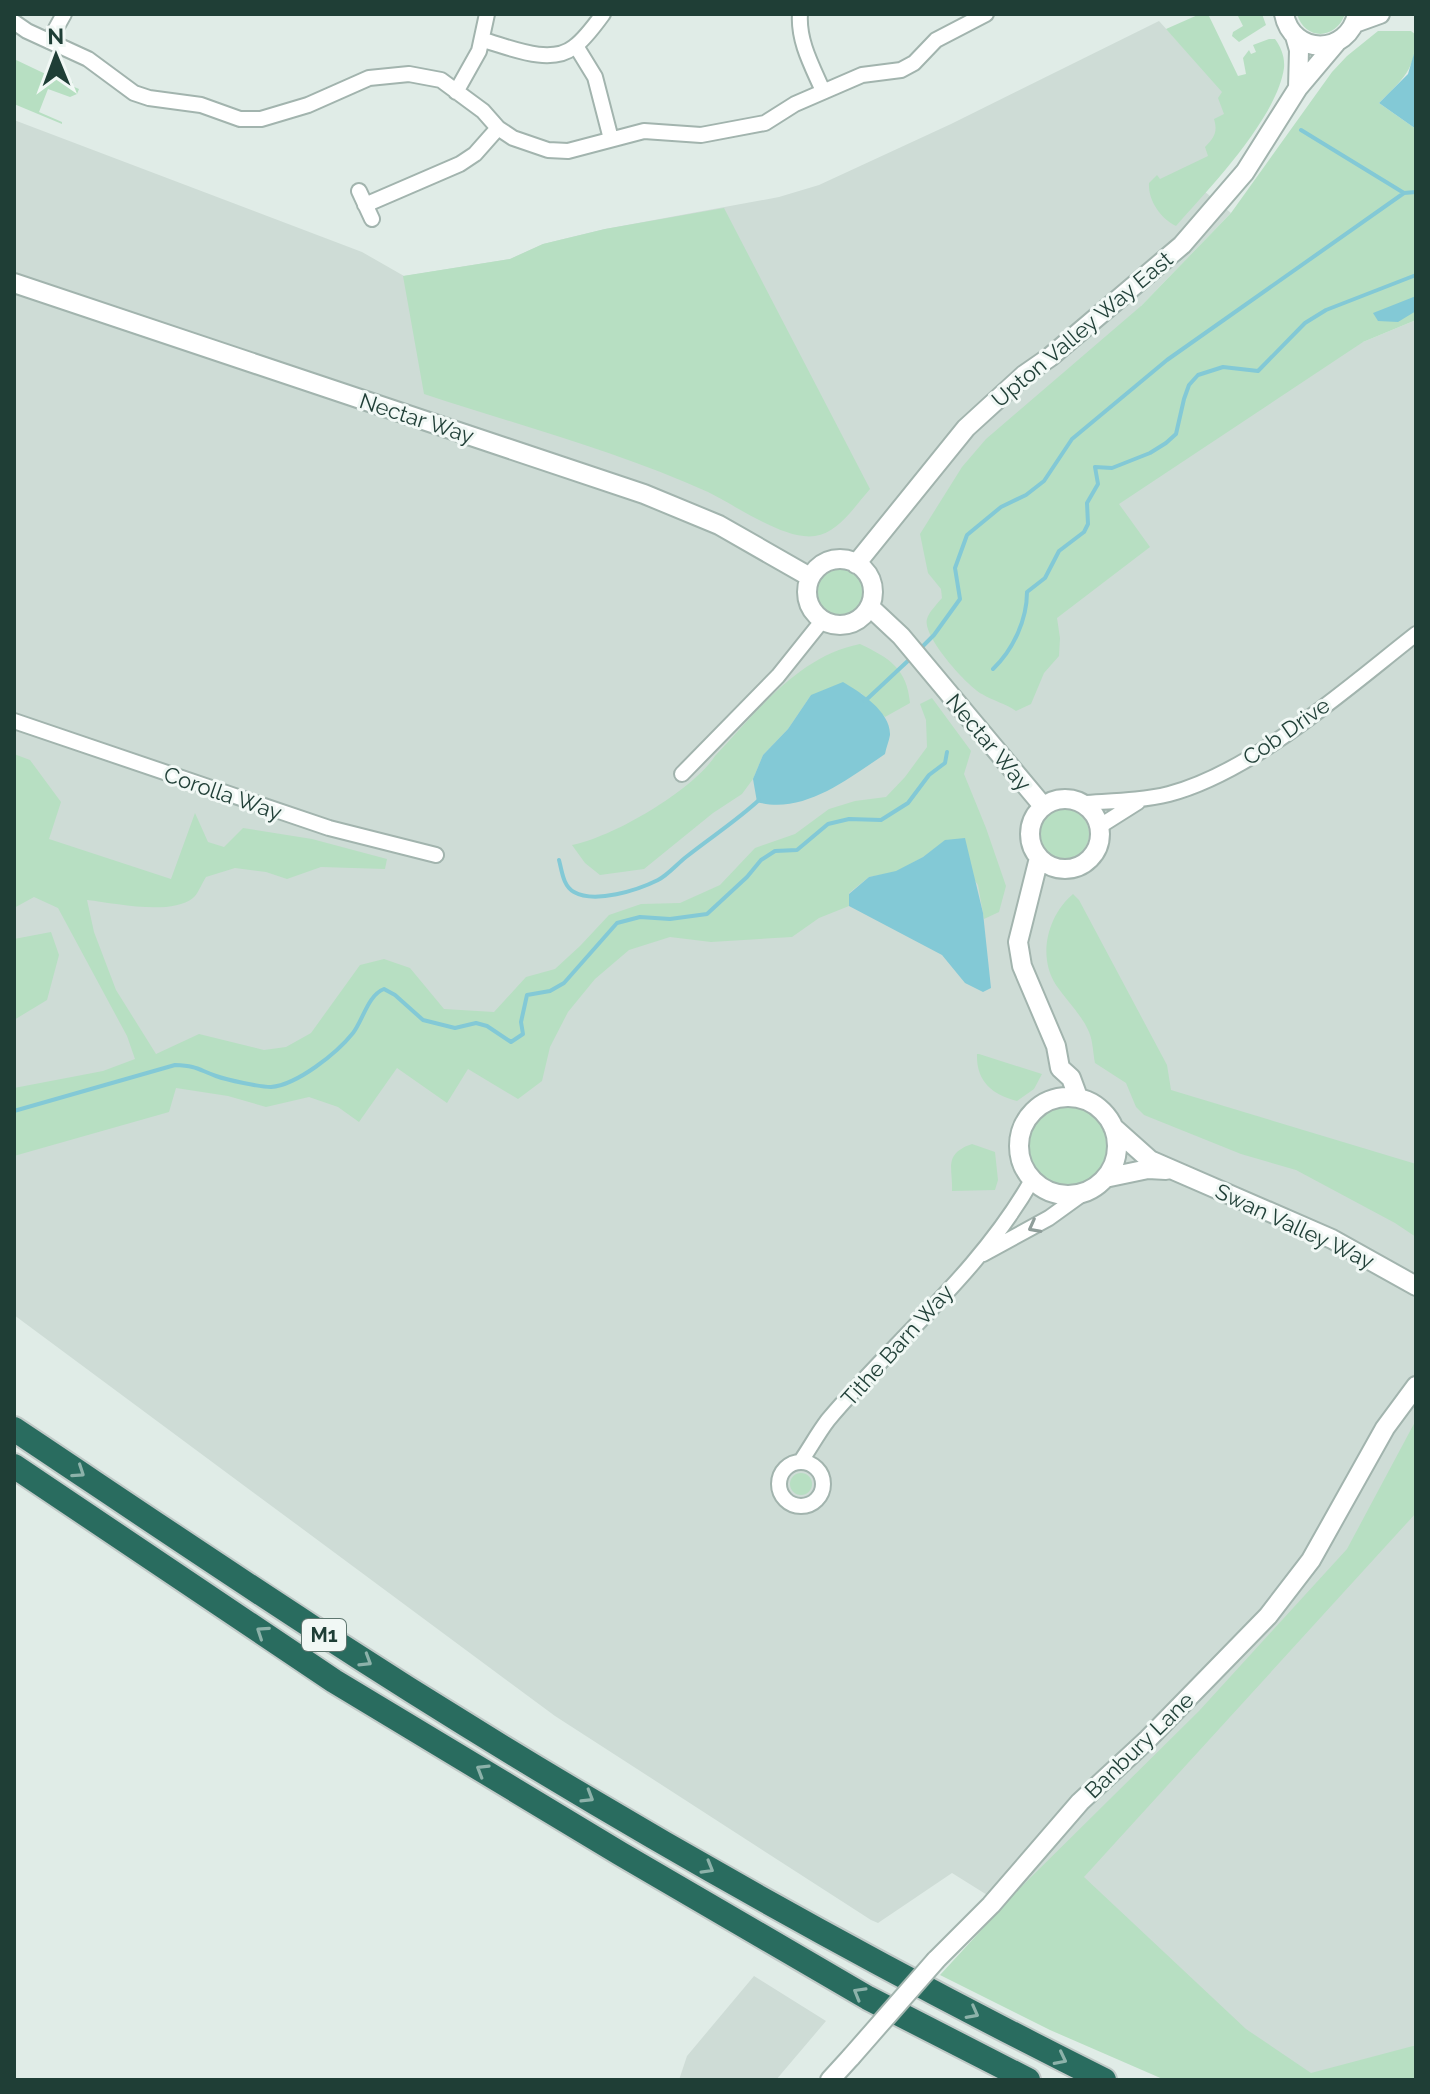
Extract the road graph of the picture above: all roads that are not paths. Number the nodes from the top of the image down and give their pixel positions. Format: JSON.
{"nodes":[{"id":1,"x":64,"y":14,"type":"edge"},
{"id":2,"x":487,"y":14,"type":"edge"},
{"id":3,"x":603,"y":14,"type":"edge"},
{"id":4,"x":800,"y":14,"type":"edge"},
{"id":5,"x":1284,"y":14,"type":"edge"},
{"id":6,"x":1380,"y":14,"type":"edge"},
{"id":7,"x":976,"y":16,"type":"edge"},
{"id":8,"x":1356,"y":18,"type":"edge"},
{"id":9,"x":14,"y":22,"type":"edge"},
{"id":10,"x":1295,"y":36,"type":"junction"},
{"id":11,"x":483,"y":40,"type":"junction"},
{"id":12,"x":49,"y":41,"type":"junction"},
{"id":13,"x":1336,"y":43,"type":"junction"},
{"id":14,"x":576,"y":46,"type":"junction"},
{"id":15,"x":1298,"y":88,"type":"junction"},
{"id":16,"x":823,"y":91,"type":"junction"},
{"id":17,"x":456,"y":92,"type":"junction"},
{"id":18,"x":498,"y":128,"type":"junction"},
{"id":19,"x":611,"y":139,"type":"junction"},
{"id":20,"x":372,"y":219,"type":"dead end"},
{"id":21,"x":14,"y":283,"type":"edge"},
{"id":22,"x":856,"y":564,"type":"junction"},
{"id":23,"x":810,"y":577,"type":"junction"},
{"id":24,"x":870,"y":607,"type":"junction"},
{"id":25,"x":822,"y":621,"type":"junction"},
{"id":26,"x":1416,"y":634,"type":"edge"},
{"id":27,"x":14,"y":721,"type":"edge"},
{"id":28,"x":682,"y":774,"type":"dead end"},
{"id":29,"x":1142,"y":800,"type":"junction"},
{"id":30,"x":1083,"y":803,"type":"junction"},
{"id":31,"x":1043,"y":806,"type":"junction"},
{"id":32,"x":1100,"y":826,"type":"junction"},
{"id":33,"x":436,"y":855,"type":"dead end"},
{"id":34,"x":1039,"y":858,"type":"junction"},
{"id":35,"x":1059,"y":869,"type":"junction"},
{"id":36,"x":1027,"y":904,"type":"junction"},
{"id":37,"x":1060,"y":1068,"type":"junction"},
{"id":38,"x":1078,"y":1097,"type":"junction"},
{"id":39,"x":1053,"y":1099,"type":"junction"},
{"id":40,"x":1113,"y":1127,"type":"junction"},
{"id":41,"x":1172,"y":1171,"type":"junction"},
{"id":42,"x":1105,"y":1178,"type":"junction"},
{"id":43,"x":1032,"y":1180,"type":"junction"},
{"id":44,"x":1085,"y":1192,"type":"junction"},
{"id":45,"x":979,"y":1256,"type":"junction"},
{"id":46,"x":1416,"y":1286,"type":"edge"},
{"id":47,"x":1416,"y":1386,"type":"edge"},
{"id":48,"x":14,"y":1429,"type":"edge"},
{"id":49,"x":818,"y":1437,"type":"junction"},
{"id":50,"x":801,"y":1461,"type":"junction"},
{"id":51,"x":14,"y":1466,"type":"edge"},
{"id":52,"x":817,"y":1468,"type":"junction"},
{"id":53,"x":924,"y":2028,"type":"junction"},
{"id":54,"x":830,"y":2080,"type":"edge"},
{"id":55,"x":1010,"y":2080,"type":"edge"},
{"id":56,"x":1028,"y":2080,"type":"edge"},
{"id":57,"x":1104,"y":2080,"type":"edge"}],
"edges":[{"from":1,"to":12,"type":"street"},
{"from":2,"to":11,"type":"street"},
{"from":3,"to":14,"type":"street"},
{"from":4,"to":16,"type":"street"},
{"from":5,"to":10,"type":"street"},
{"from":6,"to":8,"type":"street"},
{"from":7,"to":16,"type":"street"},
{"from":8,"to":13,"type":"street","name":"Upton Valley Way East"},
{"from":9,"to":12,"type":"street"},
{"from":10,"to":13,"type":"street"},
{"from":10,"to":15,"type":"street"},
{"from":11,"to":14,"type":"street"},
{"from":11,"to":17,"type":"street"},
{"from":12,"to":17,"type":"street"},
{"from":13,"to":15,"type":"street","name":"Upton Valley Way East"},
{"from":14,"to":19,"type":"street"},
{"from":15,"to":22,"type":"street","name":"Upton Valley Way East"},
{"from":16,"to":19,"type":"street"},
{"from":17,"to":18,"type":"street"},
{"from":18,"to":19,"type":"street"},
{"from":18,"to":20,"type":"street"},
{"from":21,"to":23,"type":"street","name":"Nectar Way"},
{"from":22,"to":23,"type":"street"},
{"from":22,"to":24,"type":"street"},
{"from":23,"to":25,"type":"street"},
{"from":24,"to":25,"type":"street"},
{"from":24,"to":31,"type":"street","name":"Nectar Way"},
{"from":25,"to":28,"type":"street"},
{"from":26,"to":29,"type":"street","name":"Cob Drive"},
{"from":27,"to":33,"type":"street","name":"Corolla Way"},
{"from":29,"to":30,"type":"street","name":"Cob Drive"},
{"from":29,"to":32,"type":"street","name":"Cob Drive"},
{"from":30,"to":31,"type":"street"},
{"from":30,"to":32,"type":"street"},
{"from":31,"to":34,"type":"street"},
{"from":32,"to":35,"type":"street"},
{"from":34,"to":35,"type":"street"},
{"from":34,"to":36,"type":"street"},
{"from":35,"to":36,"type":"street"},
{"from":36,"to":37,"type":"street"},
{"from":37,"to":38,"type":"street"},
{"from":37,"to":39,"type":"street"},
{"from":38,"to":39,"type":"street"},
{"from":38,"to":40,"type":"street"},
{"from":39,"to":43,"type":"street"},
{"from":40,"to":41,"type":"street","name":"Swan Valley Way"},
{"from":40,"to":42,"type":"street"},
{"from":41,"to":42,"type":"street","name":"Swan Valley Way"},
{"from":41,"to":46,"type":"street","name":"Swan Valley Way"},
{"from":42,"to":44,"type":"street"},
{"from":43,"to":44,"type":"street"},
{"from":43,"to":45,"type":"street","name":"Tithe Barn Way"},
{"from":44,"to":45,"type":"street","name":"Tithe Barn Way","one_way":true},
{"from":45,"to":49,"type":"street","name":"Tithe Barn Way"},
{"from":47,"to":54,"type":"street","name":"Banbury Lane","bridge":true},
{"from":48,"to":57,"type":"highway","number":"M1","one_way":true},
{"from":49,"to":50,"type":"street","name":"Tithe Barn Way"},
{"from":49,"to":52,"type":"street","name":"Tithe Barn Way"},
{"from":50,"to":52,"type":"street"},
{"from":50,"to":52,"type":"street","name":"Tithe Barn Way"},
{"from":53,"to":51,"type":"highway","number":"M1","one_way":true},
{"from":53,"to":55,"type":"highway"},
{"from":53,"to":56,"type":"highway","number":"M1"}]}
